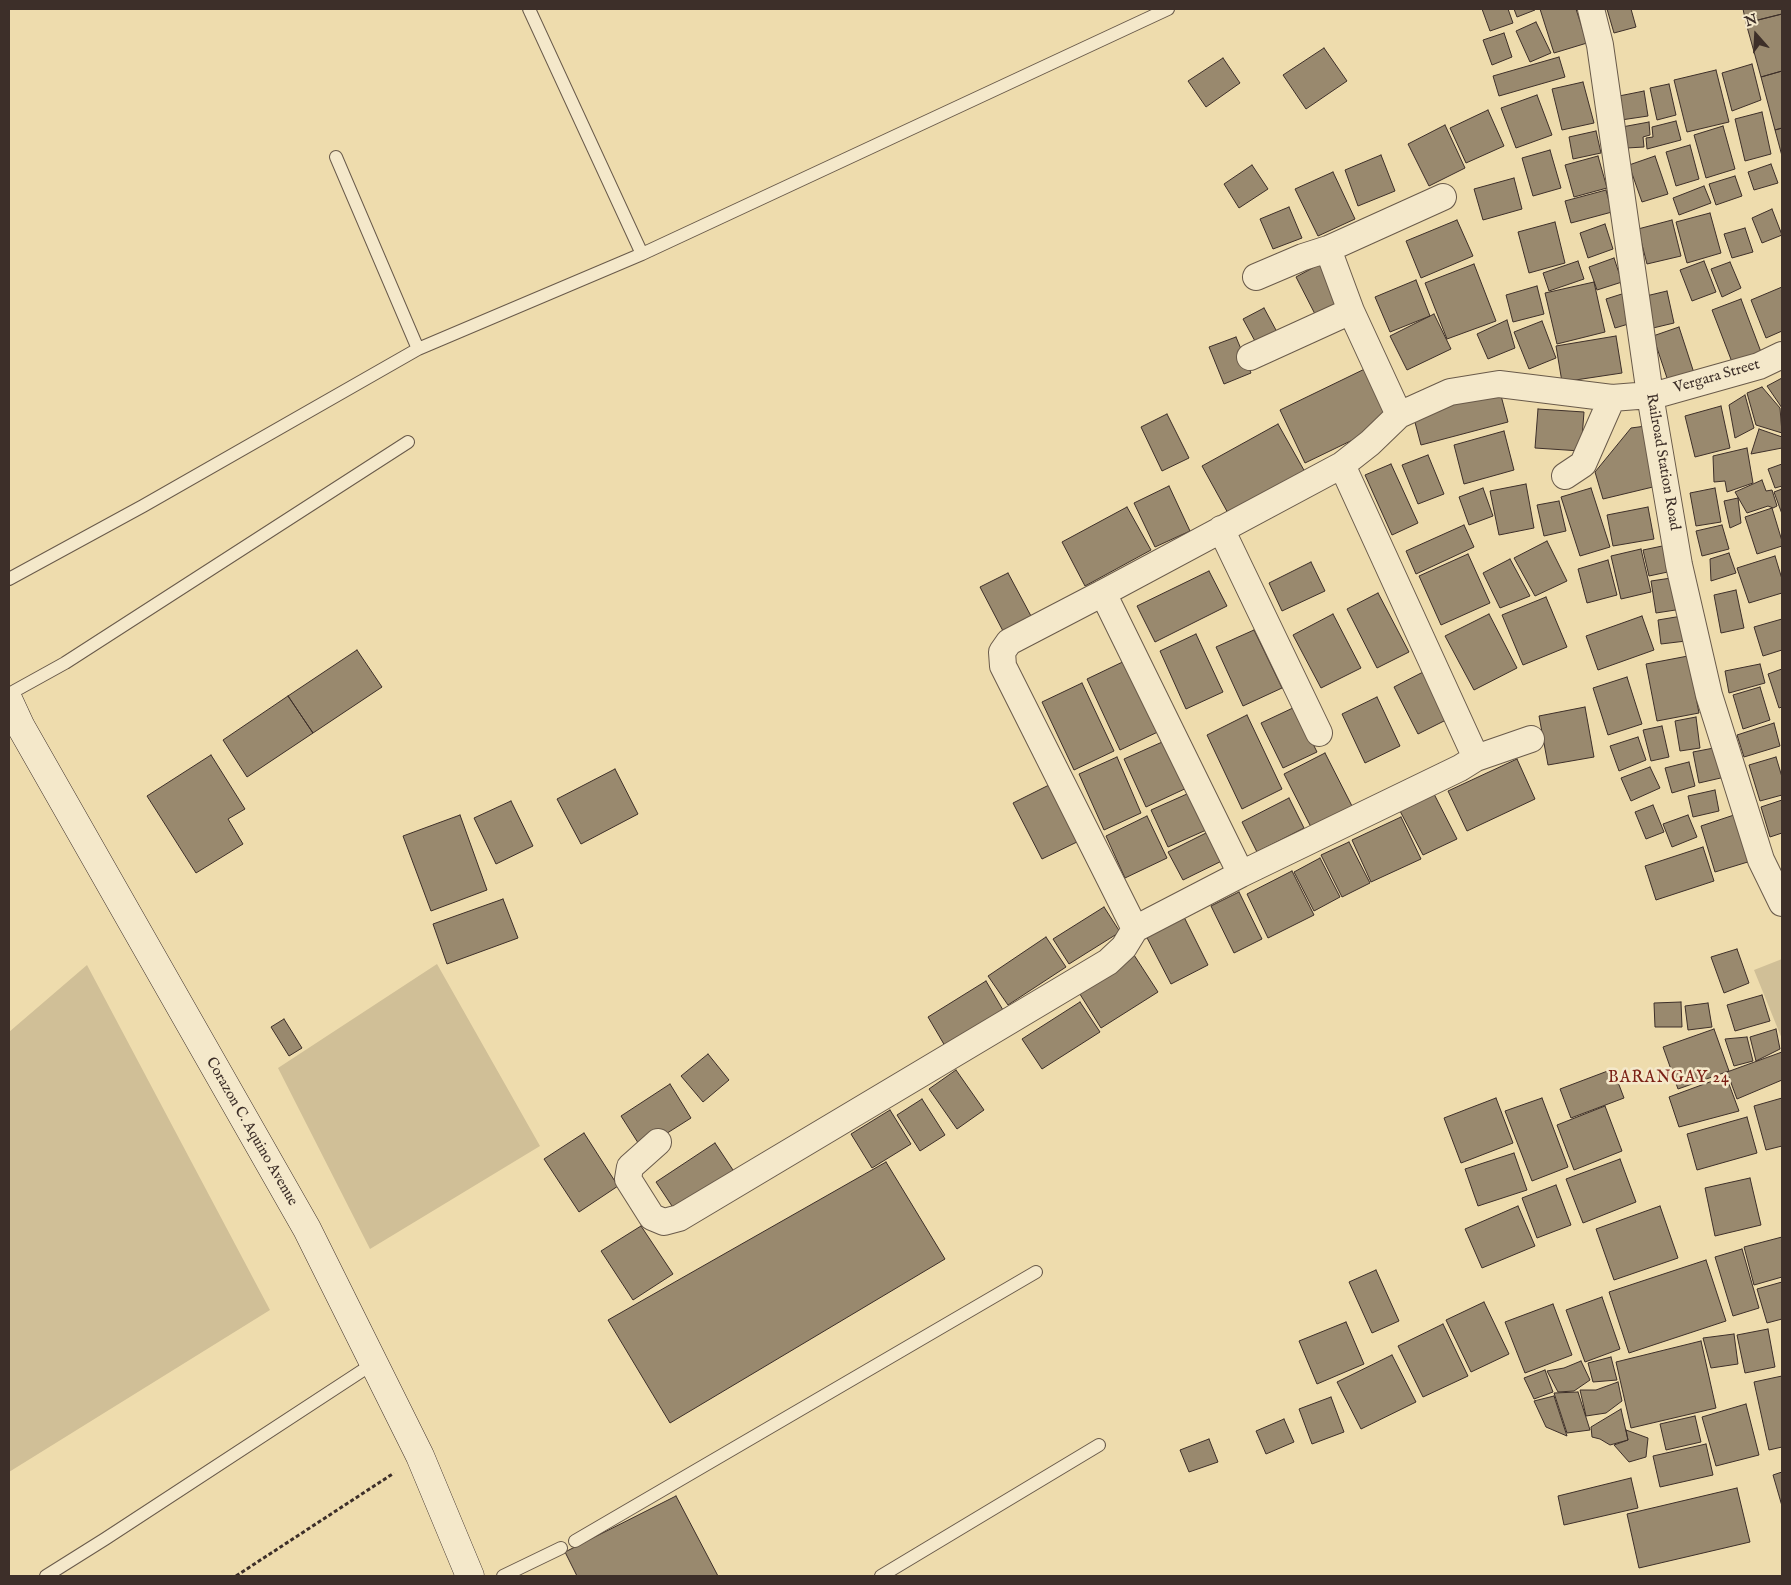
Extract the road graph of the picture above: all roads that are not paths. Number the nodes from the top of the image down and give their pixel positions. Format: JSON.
{"nodes":[{"id":1,"x":529,"y":9,"type":"edge"},
{"id":2,"x":1168,"y":9,"type":"edge"},
{"id":3,"x":1591,"y":9,"type":"edge"},
{"id":4,"x":336,"y":157,"type":"dead end"},
{"id":5,"x":1443,"y":197,"type":"dead end"},
{"id":6,"x":1328,"y":249,"type":"junction"},
{"id":7,"x":642,"y":254,"type":"junction"},
{"id":8,"x":1256,"y":277,"type":"dead end"},
{"id":9,"x":1351,"y":311,"type":"junction"},
{"id":10,"x":418,"y":349,"type":"junction"},
{"id":11,"x":1782,"y":355,"type":"edge"},
{"id":12,"x":1250,"y":357,"type":"dead end"},
{"id":13,"x":1650,"y":394,"type":"junction"},
{"id":14,"x":1612,"y":398,"type":"junction"},
{"id":15,"x":1399,"y":415,"type":"junction"},
{"id":16,"x":408,"y":442,"type":"dead end"},
{"id":17,"x":1342,"y":465,"type":"junction"},
{"id":18,"x":1565,"y":476,"type":"dead end"},
{"id":19,"x":1221,"y":529,"type":"junction"},
{"id":20,"x":9,"y":579,"type":"edge"},
{"id":21,"x":1103,"y":593,"type":"junction"},
{"id":22,"x":9,"y":694,"type":"edge"},
{"id":23,"x":9,"y":700,"type":"edge"},
{"id":24,"x":15,"y":730,"type":"edge"},
{"id":25,"x":1319,"y":733,"type":"dead end"},
{"id":26,"x":1531,"y":739,"type":"dead end"},
{"id":27,"x":1476,"y":758,"type":"junction"},
{"id":28,"x":1241,"y":874,"type":"junction"},
{"id":29,"x":1782,"y":903,"type":"edge"},
{"id":30,"x":1135,"y":929,"type":"junction"},
{"id":31,"x":658,"y":1142,"type":"dead end"},
{"id":32,"x":1036,"y":1272,"type":"dead end"},
{"id":33,"x":374,"y":1363,"type":"junction"},
{"id":34,"x":1099,"y":1445,"type":"dead end"},
{"id":35,"x":575,"y":1541,"type":"dead end"},
{"id":36,"x":561,"y":1548,"type":"dead end"},
{"id":37,"x":46,"y":1576,"type":"edge"},
{"id":38,"x":470,"y":1576,"type":"edge"},
{"id":39,"x":503,"y":1576,"type":"edge"},
{"id":40,"x":882,"y":1576,"type":"edge"}],
"edges":[{"from":1,"to":7,"type":"lane"},
{"from":2,"to":7,"type":"lane"},
{"from":3,"to":13,"type":"street","name":"Railroad Station Road"},
{"from":4,"to":10,"type":"lane"},
{"from":5,"to":6,"type":"street"},
{"from":6,"to":8,"type":"street"},
{"from":6,"to":9,"type":"street"},
{"from":7,"to":10,"type":"lane"},
{"from":9,"to":12,"type":"street"},
{"from":9,"to":15,"type":"street"},
{"from":10,"to":20,"type":"lane"},
{"from":11,"to":13,"type":"street","name":"Vergara Street"},
{"from":13,"to":14,"type":"street","name":"Vergara Street"},
{"from":13,"to":29,"type":"street","name":"Railroad Station Road"},
{"from":14,"to":15,"type":"street","name":"Vergara Street"},
{"from":14,"to":18,"type":"street"},
{"from":15,"to":17,"type":"street","name":"Vergara Street"},
{"from":16,"to":22,"type":"lane"},
{"from":17,"to":19,"type":"street","name":"Vergara Street"},
{"from":17,"to":27,"type":"street"},
{"from":19,"to":21,"type":"street","name":"Vergara Street"},
{"from":19,"to":25,"type":"street"},
{"from":21,"to":28,"type":"street"},
{"from":21,"to":30,"type":"street","name":"Vergara Street"},
{"from":23,"to":24,"type":"main road","name":"Corazon C. Aquino Avenue"},
{"from":24,"to":33,"type":"main road","name":"Corazon C. Aquino Avenue"},
{"from":26,"to":27,"type":"street"},
{"from":27,"to":28,"type":"street"},
{"from":28,"to":30,"type":"street"},
{"from":30,"to":31,"type":"street"},
{"from":32,"to":35,"type":"lane"},
{"from":33,"to":37,"type":"lane"},
{"from":33,"to":38,"type":"main road","name":"Corazon C. Aquino Avenue"},
{"from":34,"to":40,"type":"lane"},
{"from":36,"to":39,"type":"lane"}]}
